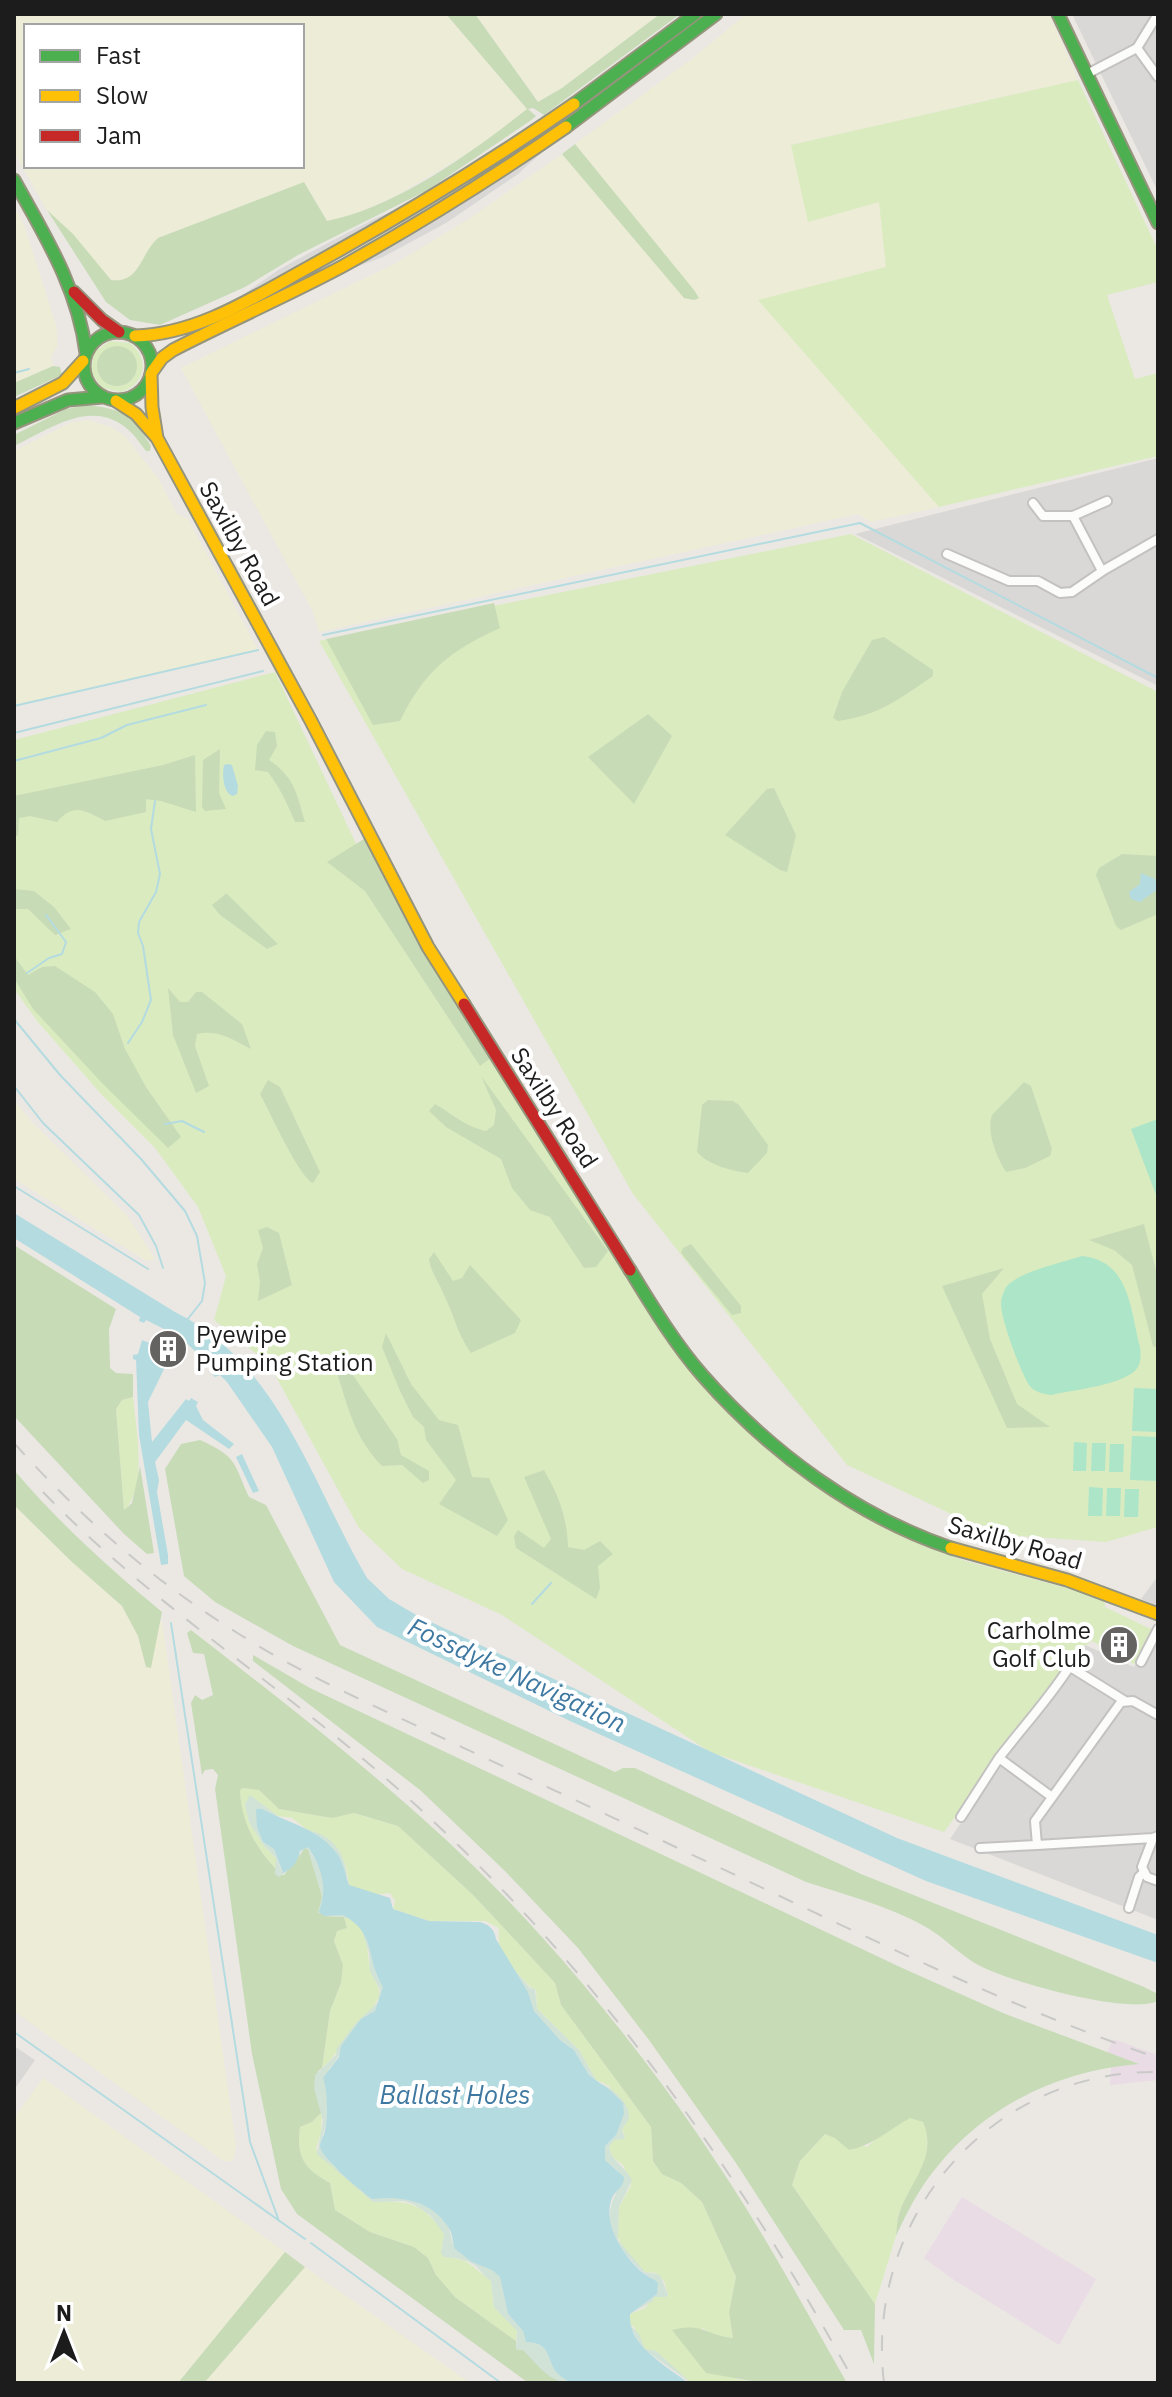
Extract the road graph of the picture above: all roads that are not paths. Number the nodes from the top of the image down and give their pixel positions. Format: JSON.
{"nodes":[{"id":1,"x":695,"y":14,"type":"edge"},
{"id":2,"x":716,"y":14,"type":"edge"},
{"id":3,"x":1058,"y":14,"type":"edge"},
{"id":4,"x":1158,"y":14,"type":"edge"},
{"id":5,"x":1137,"y":48,"type":"junction"},
{"id":6,"x":1087,"y":74,"type":"junction"},
{"id":7,"x":1158,"y":77,"type":"edge"},
{"id":8,"x":14,"y":180,"type":"edge"},
{"id":9,"x":1158,"y":223,"type":"edge"},
{"id":10,"x":73,"y":292,"type":"junction"},
{"id":11,"x":119,"y":332,"type":"junction"},
{"id":12,"x":135,"y":336,"type":"junction"},
{"id":13,"x":84,"y":357,"type":"junction"},
{"id":14,"x":151,"y":373,"type":"junction"},
{"id":15,"x":103,"y":397,"type":"junction"},
{"id":16,"x":116,"y":401,"type":"junction"},
{"id":17,"x":14,"y":408,"type":"edge"},
{"id":18,"x":14,"y":423,"type":"edge"},
{"id":19,"x":157,"y":438,"type":"junction"},
{"id":20,"x":1107,"y":501,"type":"dead end"},
{"id":21,"x":1033,"y":503,"type":"dead end"},
{"id":22,"x":1073,"y":516,"type":"junction"},
{"id":23,"x":1158,"y":539,"type":"edge"},
{"id":24,"x":947,"y":554,"type":"dead end"},
{"id":25,"x":1102,"y":571,"type":"junction"},
{"id":26,"x":1158,"y":1614,"type":"edge"},
{"id":27,"x":1158,"y":1629,"type":"edge"},
{"id":28,"x":1141,"y":1662,"type":"dead end"},
{"id":29,"x":1125,"y":1701,"type":"junction"},
{"id":30,"x":1158,"y":1715,"type":"edge"},
{"id":31,"x":999,"y":1758,"type":"junction"},
{"id":32,"x":1052,"y":1797,"type":"junction"},
{"id":33,"x":961,"y":1817,"type":"dead end"},
{"id":34,"x":1155,"y":1837,"type":"edge"},
{"id":35,"x":1037,"y":1845,"type":"junction"},
{"id":36,"x":980,"y":1848,"type":"dead end"},
{"id":37,"x":1143,"y":1873,"type":"junction"},
{"id":38,"x":1158,"y":1881,"type":"edge"},
{"id":39,"x":1129,"y":1908,"type":"dead end"}],
"edges":[{"from":1,"to":12,"type":"main road"},
{"from":2,"to":14,"type":"main road"},
{"from":3,"to":6,"type":"main road"},
{"from":4,"to":5,"type":"street"},
{"from":5,"to":6,"type":"street"},
{"from":5,"to":7,"type":"street"},
{"from":6,"to":9,"type":"main road"},
{"from":8,"to":10,"type":"main road"},
{"from":10,"to":11,"type":"main road"},
{"from":10,"to":13,"type":"main road"},
{"from":11,"to":12,"type":"main road"},
{"from":11,"to":13,"type":"main road"},
{"from":12,"to":14,"type":"main road"},
{"from":13,"to":15,"type":"main road"},
{"from":13,"to":17,"type":"main road"},
{"from":14,"to":16,"type":"main road"},
{"from":14,"to":19,"type":"main road","name":"Saxilby Road"},
{"from":15,"to":16,"type":"main road"},
{"from":15,"to":18,"type":"main road"},
{"from":16,"to":19,"type":"main road","name":"Saxilby Road"},
{"from":19,"to":26,"type":"main road","name":"Saxilby Road"},
{"from":20,"to":22,"type":"street"},
{"from":21,"to":22,"type":"street"},
{"from":22,"to":25,"type":"street"},
{"from":23,"to":25,"type":"street"},
{"from":24,"to":25,"type":"street"},
{"from":27,"to":28,"type":"street"},
{"from":29,"to":30,"type":"street"},
{"from":29,"to":31,"type":"street"},
{"from":29,"to":32,"type":"street"},
{"from":31,"to":32,"type":"street"},
{"from":31,"to":33,"type":"street"},
{"from":32,"to":35,"type":"street"},
{"from":34,"to":35,"type":"street"},
{"from":34,"to":37,"type":"street"},
{"from":35,"to":36,"type":"street"},
{"from":37,"to":38,"type":"street"},
{"from":37,"to":39,"type":"street"}]}
